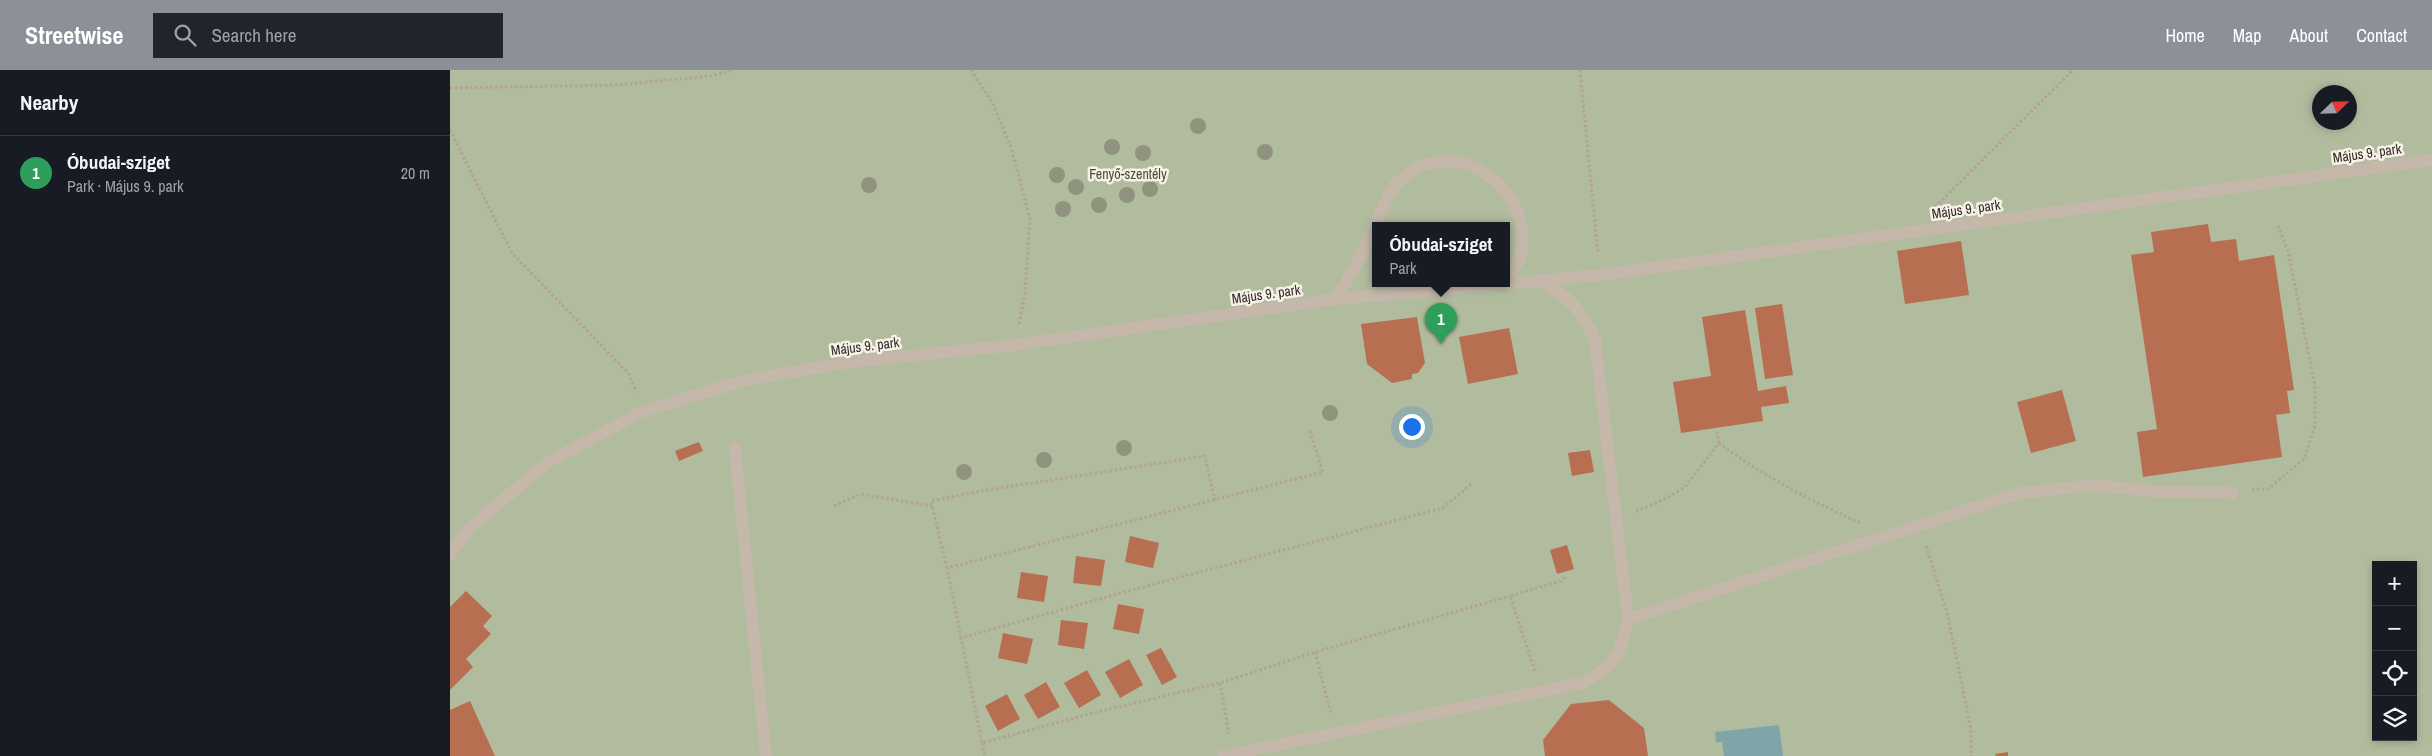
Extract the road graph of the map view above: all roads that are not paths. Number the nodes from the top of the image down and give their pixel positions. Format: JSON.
{"nodes":[{"id":1,"x":2432,"y":160,"type":"edge"},
{"id":2,"x":1378,"y":222,"type":"edge"},
{"id":3,"x":1372,"y":234,"type":"edge"},
{"id":4,"x":1510,"y":273,"type":"edge"},
{"id":5,"x":1538,"y":280,"type":"junction"},
{"id":6,"x":1510,"y":282,"type":"edge"},
{"id":7,"x":1464,"y":287,"type":"edge"},
{"id":8,"x":1336,"y":300,"type":"junction"},
{"id":9,"x":735,"y":448,"type":"dead end"},
{"id":10,"x":2232,"y":492,"type":"road end"},
{"id":11,"x":450,"y":554,"type":"edge"},
{"id":12,"x":1628,"y":619,"type":"junction"},
{"id":13,"x":1227,"y":755,"type":"edge"},
{"id":14,"x":766,"y":756,"type":"edge"}],
"edges":[{"from":1,"to":5,"type":"street","name":"Május 9. park"},
{"from":2,"to":4,"type":"street"},
{"from":3,"to":8,"type":"street"},
{"from":5,"to":6,"type":"street","name":"Május 9. park"},
{"from":5,"to":12,"type":"street"},
{"from":7,"to":8,"type":"street","name":"Május 9. park"},
{"from":8,"to":11,"type":"street","name":"Május 9. park"},
{"from":9,"to":14,"type":"street"},
{"from":10,"to":12,"type":"street"},
{"from":12,"to":13,"type":"street"}]}
